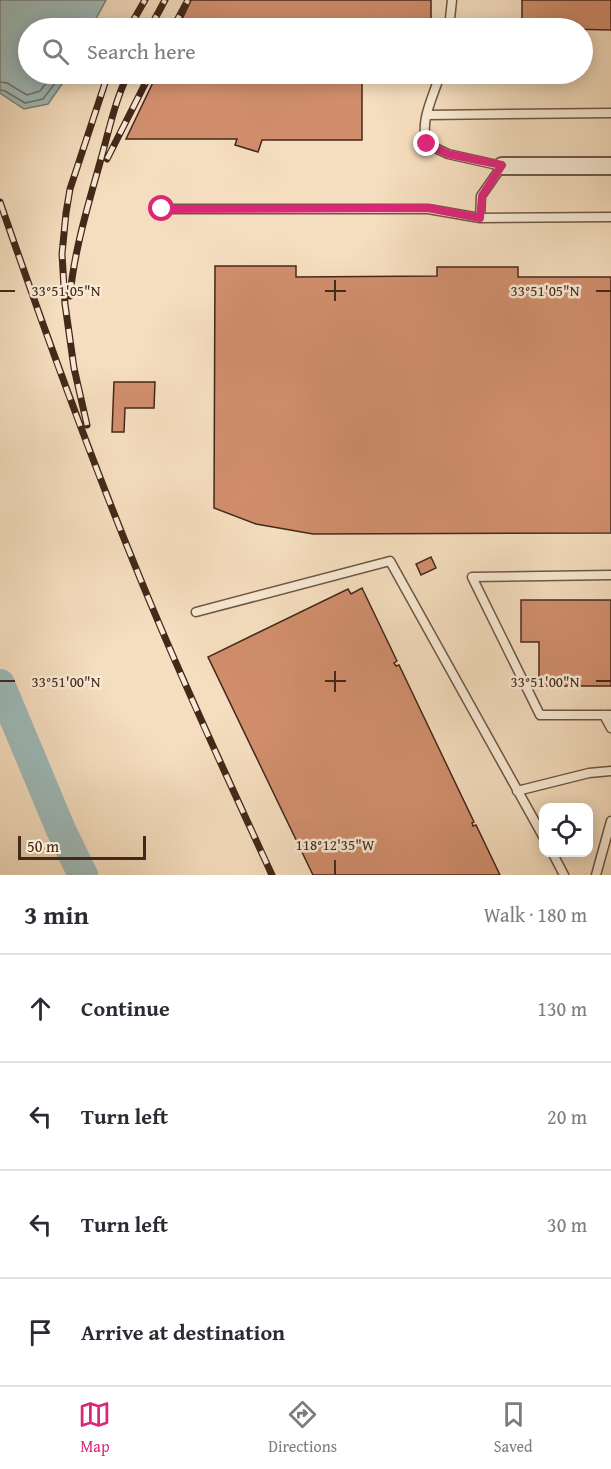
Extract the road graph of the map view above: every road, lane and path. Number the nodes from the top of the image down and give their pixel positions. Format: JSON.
{"nodes":[{"id":1,"x":452,"y":0,"type":"edge"},
{"id":2,"x":450,"y":18,"type":"edge"},
{"id":3,"x":437,"y":84,"type":"edge"},
{"id":4,"x":611,"y":113,"type":"edge"},
{"id":5,"x":427,"y":115,"type":"junction"},
{"id":6,"x":502,"y":165,"type":"junction"},
{"id":7,"x":611,"y":166,"type":"edge"},
{"id":8,"x":162,"y":209,"type":"dead end"},
{"id":9,"x":611,"y":217,"type":"edge"},
{"id":10,"x":480,"y":218,"type":"junction"},
{"id":11,"x":611,"y":575,"type":"edge"},
{"id":12,"x":196,"y":612,"type":"dead end"},
{"id":13,"x":607,"y":715,"type":"edge"},
{"id":14,"x":611,"y":728,"type":"edge"},
{"id":15,"x":611,"y":771,"type":"edge"},
{"id":16,"x":517,"y":791,"type":"junction"},
{"id":17,"x":611,"y":821,"type":"edge"},
{"id":18,"x":539,"y":831,"type":"edge"},
{"id":19,"x":555,"y":857,"type":"edge"},
{"id":20,"x":564,"y":875,"type":"edge"},
{"id":21,"x":596,"y":875,"type":"edge"}],
"edges":[{"from":1,"to":2,"type":"lane"},
{"from":3,"to":5,"type":"lane"},
{"from":4,"to":5,"type":"lane"},
{"from":5,"to":6,"type":"lane"},
{"from":6,"to":7,"type":"street"},
{"from":6,"to":10,"type":"lane"},
{"from":8,"to":10,"type":"lane"},
{"from":9,"to":10,"type":"lane"},
{"from":11,"to":13,"type":"lane"},
{"from":12,"to":16,"type":"lane"},
{"from":13,"to":14,"type":"lane"},
{"from":15,"to":16,"type":"lane"},
{"from":16,"to":18,"type":"lane"},
{"from":17,"to":21,"type":"lane"},
{"from":19,"to":20,"type":"lane"}]}
